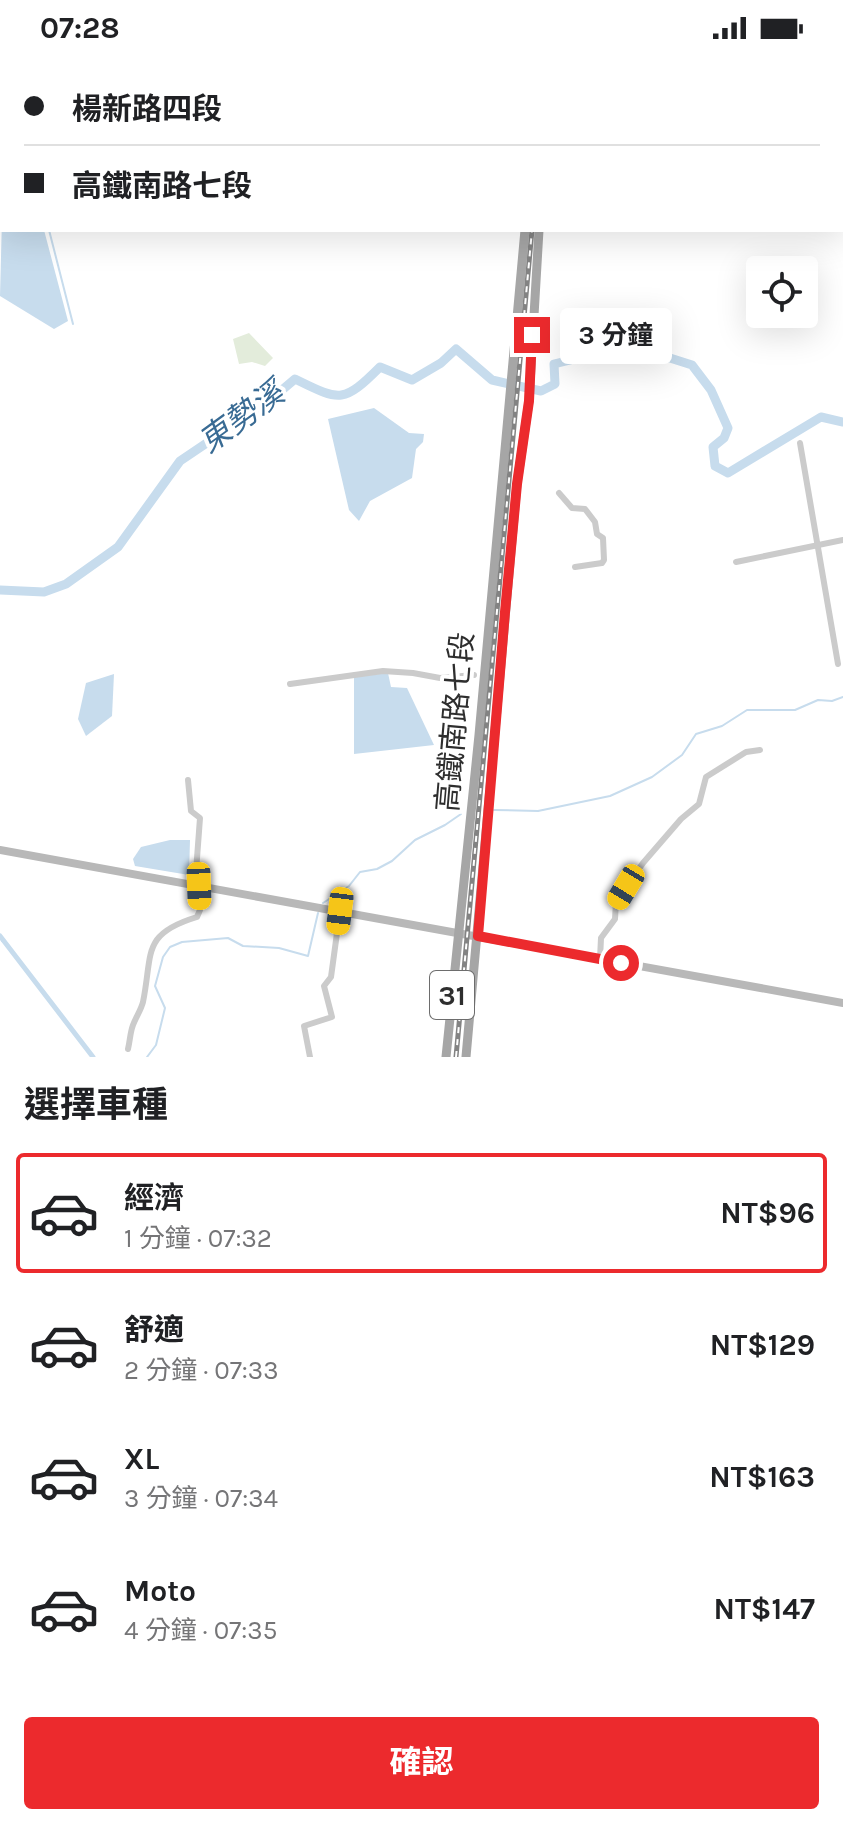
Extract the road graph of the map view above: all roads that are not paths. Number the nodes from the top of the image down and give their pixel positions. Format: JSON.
{"nodes":[{"id":1,"x":525,"y":232,"type":"edge"},
{"id":2,"x":539,"y":232,"type":"edge"},
{"id":3,"x":800,"y":443,"type":"dead end"},
{"id":4,"x":559,"y":493,"type":"dead end"},
{"id":5,"x":843,"y":540,"type":"edge"},
{"id":6,"x":818,"y":543,"type":"junction"},
{"id":7,"x":736,"y":562,"type":"dead end"},
{"id":8,"x":575,"y":567,"type":"dead end"},
{"id":9,"x":838,"y":664,"type":"dead end"},
{"id":10,"x":474,"y":675,"type":"dead end"},
{"id":11,"x":290,"y":684,"type":"dead end"},
{"id":12,"x":760,"y":750,"type":"dead end"},
{"id":13,"x":188,"y":780,"type":"dead end"},
{"id":14,"x":0,"y":850,"type":"edge"},
{"id":15,"x":197,"y":886,"type":"junction"},
{"id":16,"x":340,"y":911,"type":"junction"},
{"id":17,"x":458,"y":933,"type":"junction"},
{"id":18,"x":478,"y":936,"type":"junction"},
{"id":19,"x":600,"y":959,"type":"junction"},
{"id":20,"x":843,"y":1003,"type":"edge"},
{"id":21,"x":128,"y":1049,"type":"dead end"},
{"id":22,"x":310,"y":1057,"type":"edge"},
{"id":23,"x":446,"y":1057,"type":"edge"},
{"id":24,"x":466,"y":1057,"type":"edge"}],
"edges":[{"from":1,"to":17,"type":"main road","name":"高鐵南路七段","number":"31"},
{"from":2,"to":18,"type":"main road","name":"高鐵南路七段","number":"31"},
{"from":3,"to":6,"type":"street"},
{"from":4,"to":8,"type":"street"},
{"from":5,"to":6,"type":"street"},
{"from":6,"to":7,"type":"street"},
{"from":6,"to":9,"type":"street"},
{"from":10,"to":11,"type":"street"},
{"from":12,"to":19,"type":"street"},
{"from":13,"to":15,"type":"street"},
{"from":14,"to":15,"type":"main road"},
{"from":15,"to":16,"type":"main road"},
{"from":15,"to":21,"type":"street"},
{"from":16,"to":17,"type":"main road"},
{"from":16,"to":22,"type":"street"},
{"from":17,"to":18,"type":"main road"},
{"from":17,"to":23,"type":"main road","name":"高鐵南路七段","number":"31"},
{"from":18,"to":19,"type":"main road"},
{"from":18,"to":24,"type":"main road","name":"高鐵南路七段","number":"31"},
{"from":19,"to":20,"type":"main road"}]}
